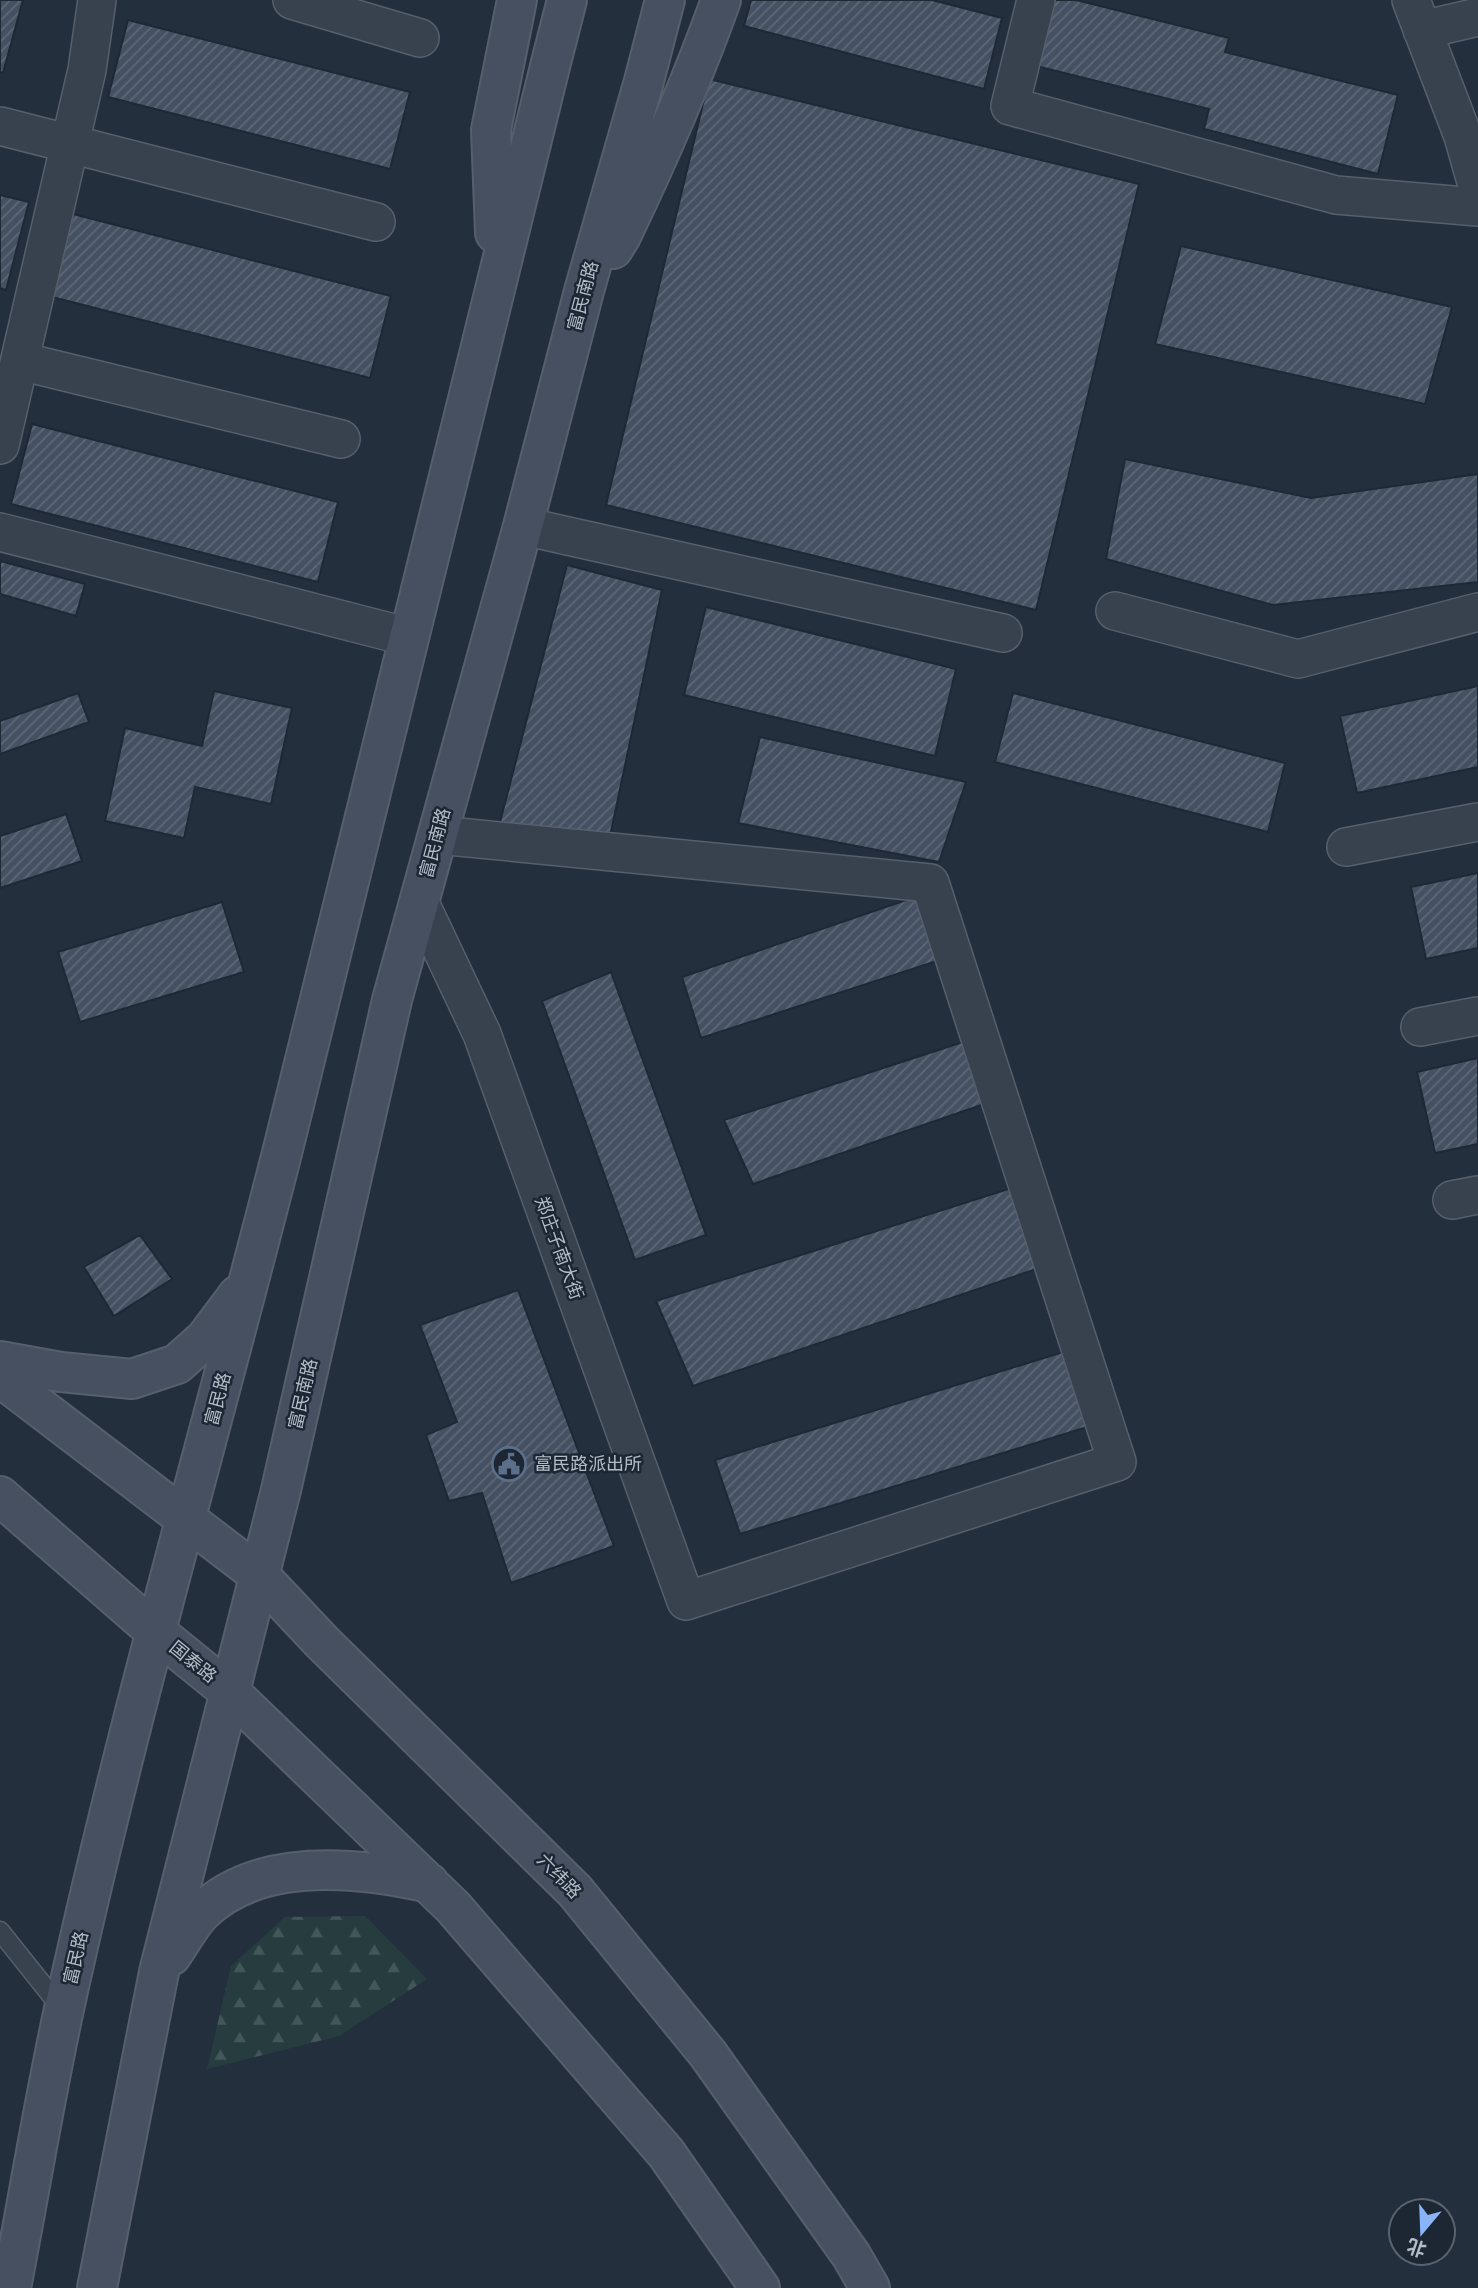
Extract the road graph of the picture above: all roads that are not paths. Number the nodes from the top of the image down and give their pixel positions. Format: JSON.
{"nodes":[{"id":1,"x":97,"y":0,"type":"edge"},
{"id":2,"x":292,"y":0,"type":"edge"},
{"id":3,"x":517,"y":0,"type":"edge"},
{"id":4,"x":568,"y":0,"type":"edge"},
{"id":5,"x":664,"y":0,"type":"edge"},
{"id":6,"x":721,"y":0,"type":"edge"},
{"id":7,"x":1036,"y":0,"type":"edge"},
{"id":8,"x":1417,"y":15,"type":"edge"},
{"id":9,"x":1478,"y":17,"type":"edge"},
{"id":10,"x":420,"y":38,"type":"dead end"},
{"id":11,"x":0,"y":126,"type":"edge"},
{"id":12,"x":70,"y":144,"type":"junction"},
{"id":13,"x":1478,"y":189,"type":"edge"},
{"id":14,"x":1478,"y":207,"type":"edge"},
{"id":15,"x":376,"y":222,"type":"dead end"},
{"id":16,"x":496,"y":275,"type":"junction"},
{"id":17,"x":584,"y":291,"type":"junction"},
{"id":18,"x":20,"y":361,"type":"junction"},
{"id":19,"x":341,"y":439,"type":"dead end"},
{"id":20,"x":0,"y":445,"type":"edge"},
{"id":21,"x":523,"y":526,"type":"junction"},
{"id":22,"x":0,"y":532,"type":"edge"},
{"id":23,"x":1115,"y":611,"type":"dead end"},
{"id":24,"x":1478,"y":612,"type":"edge"},
{"id":25,"x":1003,"y":633,"type":"dead end"},
{"id":26,"x":409,"y":637,"type":"junction"},
{"id":27,"x":1478,"y":822,"type":"edge"},
{"id":28,"x":438,"y":835,"type":"junction"},
{"id":29,"x":1346,"y":847,"type":"dead end"},
{"id":30,"x":419,"y":901,"type":"junction"},
{"id":31,"x":1478,"y":1016,"type":"edge"},
{"id":32,"x":1420,"y":1027,"type":"dead end"},
{"id":33,"x":250,"y":1280,"type":"junction"},
{"id":34,"x":0,"y":1361,"type":"edge"},
{"id":35,"x":0,"y":1377,"type":"edge"},
{"id":36,"x":0,"y":1496,"type":"edge"},
{"id":37,"x":186,"y":1518,"type":"junction"},
{"id":38,"x":258,"y":1574,"type":"junction"},
{"id":39,"x":156,"y":1632,"type":"junction"},
{"id":40,"x":230,"y":1692,"type":"junction"},
{"id":41,"x":429,"y":1884,"type":"junction"},
{"id":42,"x":0,"y":1931,"type":"edge"},
{"id":43,"x":159,"y":1972,"type":"junction"},
{"id":44,"x":64,"y":2011,"type":"junction"},
{"id":45,"x":11,"y":2288,"type":"edge"},
{"id":46,"x":96,"y":2288,"type":"edge"},
{"id":47,"x":760,"y":2288,"type":"edge"},
{"id":48,"x":870,"y":2288,"type":"edge"}],
"edges":[{"from":1,"to":12,"type":"street"},
{"from":2,"to":10,"type":"street"},
{"from":3,"to":16,"type":"main road"},
{"from":4,"to":16,"type":"main road"},
{"from":5,"to":17,"type":"main road","name":"富民南路"},
{"from":6,"to":17,"type":"main road"},
{"from":7,"to":14,"type":"street"},
{"from":8,"to":9,"type":"street"},
{"from":8,"to":13,"type":"street"},
{"from":11,"to":12,"type":"street"},
{"from":12,"to":15,"type":"street"},
{"from":12,"to":18,"type":"street"},
{"from":16,"to":26,"type":"main road"},
{"from":17,"to":21,"type":"main road","name":"富民南路"},
{"from":18,"to":19,"type":"street"},
{"from":18,"to":20,"type":"street"},
{"from":21,"to":25,"type":"street"},
{"from":21,"to":28,"type":"main road","name":"富民南路"},
{"from":22,"to":26,"type":"street"},
{"from":23,"to":24,"type":"street"},
{"from":26,"to":33,"type":"main road"},
{"from":27,"to":29,"type":"street"},
{"from":28,"to":30,"type":"main road","name":"富民南路"},
{"from":28,"to":30,"type":"street","name":"郑庄子南大街"},
{"from":30,"to":38,"type":"main road","name":"富民南路"},
{"from":31,"to":32,"type":"street"},
{"from":33,"to":34,"type":"main road"},
{"from":33,"to":37,"type":"main road","name":"富民路"},
{"from":35,"to":37,"type":"main road"},
{"from":36,"to":39,"type":"main road"},
{"from":37,"to":38,"type":"main road","name":"六纬路"},
{"from":37,"to":39,"type":"main road","name":"富民路"},
{"from":38,"to":40,"type":"main road","name":"富民南路"},
{"from":38,"to":48,"type":"main road","name":"六纬路"},
{"from":39,"to":40,"type":"main road","name":"国泰路"},
{"from":39,"to":44,"type":"main road","name":"富民路"},
{"from":40,"to":41,"type":"main road"},
{"from":40,"to":43,"type":"main road"},
{"from":41,"to":43,"type":"main road"},
{"from":41,"to":47,"type":"main road"},
{"from":42,"to":44,"type":"lane"},
{"from":43,"to":46,"type":"main road"},
{"from":44,"to":45,"type":"main road","name":"富民路"}]}
